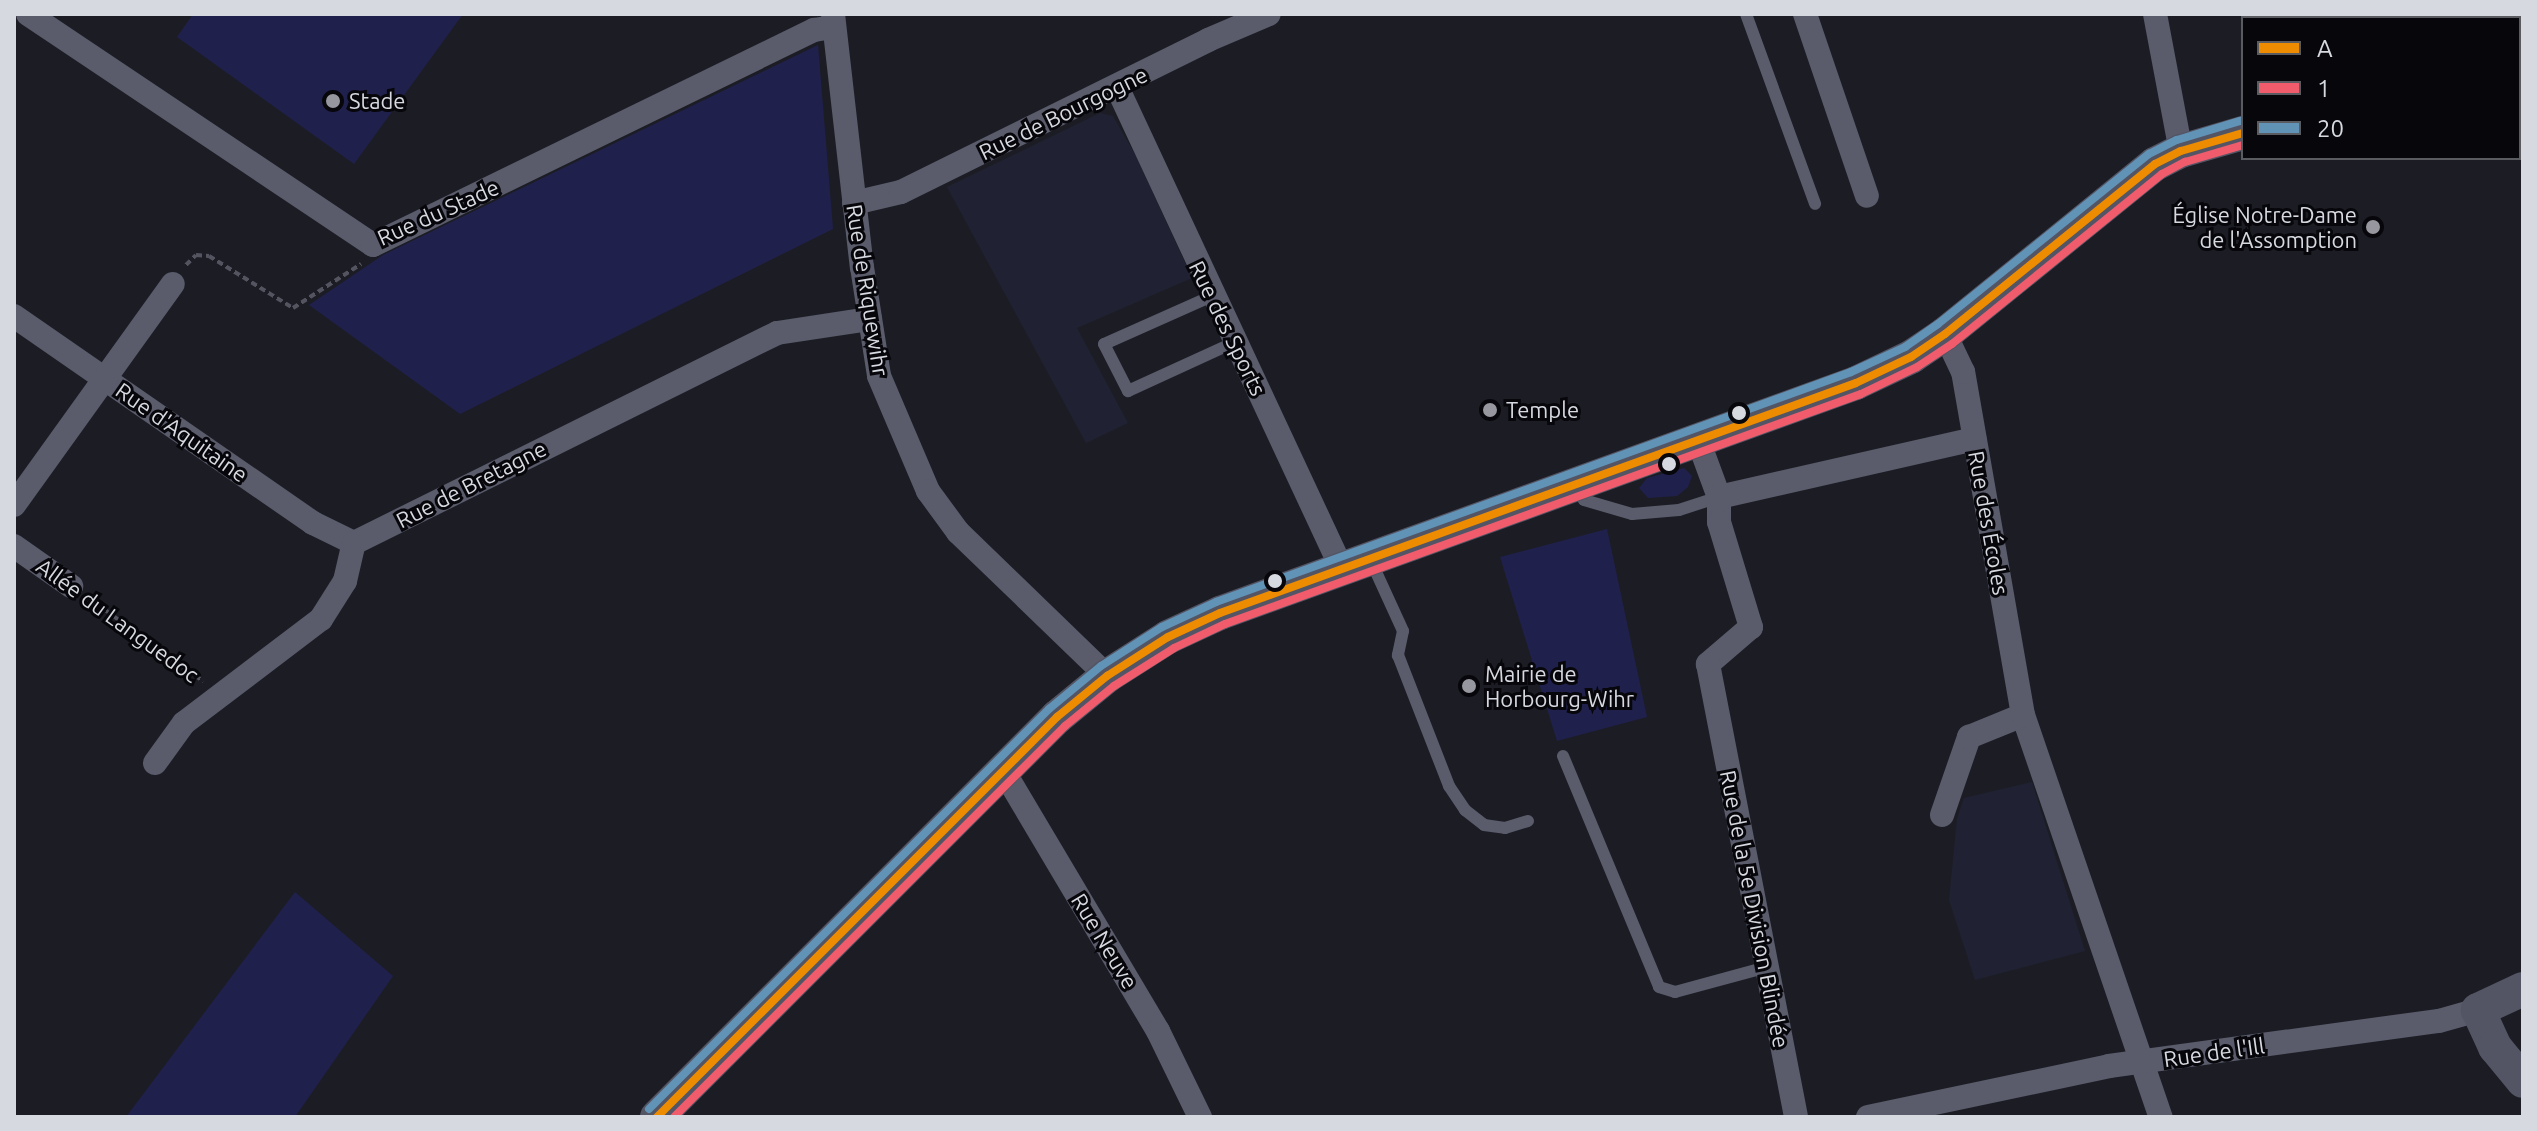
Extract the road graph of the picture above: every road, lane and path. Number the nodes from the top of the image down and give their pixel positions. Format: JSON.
{"nodes":[{"id":1,"x":28,"y":14,"type":"edge"},
{"id":2,"x":1269,"y":14,"type":"edge"},
{"id":3,"x":1746,"y":14,"type":"edge"},
{"id":4,"x":1805,"y":14,"type":"edge"},
{"id":5,"x":2155,"y":14,"type":"edge"},
{"id":6,"x":834,"y":21,"type":"edge"},
{"id":7,"x":1117,"y":87,"type":"junction"},
{"id":8,"x":2241,"y":134,"type":"edge"},
{"id":9,"x":2181,"y":151,"type":"junction"},
{"id":10,"x":1867,"y":196,"type":"dead end"},
{"id":11,"x":854,"y":203,"type":"junction"},
{"id":12,"x":1815,"y":204,"type":"dead end"},
{"id":13,"x":373,"y":245,"type":"junction"},
{"id":14,"x":173,"y":284,"type":"joint"},
{"id":15,"x":1212,"y":296,"type":"junction"},
{"id":16,"x":14,"y":316,"type":"edge"},
{"id":17,"x":870,"y":319,"type":"junction"},
{"id":18,"x":1945,"y":334,"type":"junction"},
{"id":19,"x":1235,"y":342,"type":"junction"},
{"id":20,"x":104,"y":379,"type":"junction"},
{"id":21,"x":1974,"y":439,"type":"junction"},
{"id":22,"x":1698,"y":440,"type":"junction"},
{"id":23,"x":1576,"y":484,"type":"junction"},
{"id":24,"x":1719,"y":497,"type":"junction"},
{"id":25,"x":14,"y":505,"type":"edge"},
{"id":26,"x":354,"y":543,"type":"junction"},
{"id":27,"x":14,"y":546,"type":"edge"},
{"id":28,"x":1356,"y":564,"type":"junction"},
{"id":29,"x":71,"y":586,"type":"joint"},
{"id":30,"x":1107,"y":676,"type":"junction"},
{"id":31,"x":221,"y":694,"type":"junction"},
{"id":32,"x":2023,"y":715,"type":"junction"},
{"id":33,"x":1563,"y":756,"type":"dead end"},
{"id":34,"x":155,"y":763,"type":"dead end"},
{"id":35,"x":1003,"y":770,"type":"junction"},
{"id":36,"x":1942,"y":815,"type":"dead end"},
{"id":37,"x":1528,"y":821,"type":"dead end"},
{"id":38,"x":1767,"y":967,"type":"junction"},
{"id":39,"x":2523,"y":989,"type":"edge"},
{"id":40,"x":2478,"y":1010,"type":"junction"},
{"id":41,"x":2143,"y":1061,"type":"junction"},
{"id":42,"x":2523,"y":1081,"type":"edge"},
{"id":43,"x":657,"y":1117,"type":"edge"},
{"id":44,"x":1200,"y":1117,"type":"edge"},
{"id":45,"x":1796,"y":1117,"type":"edge"},
{"id":46,"x":1868,"y":1117,"type":"edge"},
{"id":47,"x":2161,"y":1117,"type":"edge"}],
"edges":[{"from":1,"to":13,"type":"street","name":"Rue du Stade"},
{"from":2,"to":7,"type":"street","name":"Rue de Bourgogne"},
{"from":3,"to":12,"type":"lane"},
{"from":4,"to":10,"type":"street"},
{"from":5,"to":9,"type":"street"},
{"from":6,"to":11,"type":"street","name":"Rue de Riquewihr"},
{"from":6,"to":13,"type":"street","name":"Rue du Stade"},
{"from":7,"to":11,"type":"street","name":"Rue de Bourgogne"},
{"from":7,"to":15,"type":"street","name":"Rue des Sports"},
{"from":8,"to":9,"type":"main road"},
{"from":9,"to":18,"type":"main road"},
{"from":11,"to":17,"type":"street","name":"Rue de Riquewihr"},
{"from":13,"to":14,"type":"path"},
{"from":14,"to":20,"type":"street"},
{"from":15,"to":19,"type":"street","name":"Rue des Sports"},
{"from":15,"to":19,"type":"lane"},
{"from":16,"to":20,"type":"street","name":"Rue d'Aquitaine"},
{"from":17,"to":26,"type":"street","name":"Rue de Bretagne"},
{"from":17,"to":30,"type":"street","name":"Rue de Riquewihr"},
{"from":18,"to":21,"type":"street","name":"Rue des Écoles"},
{"from":18,"to":22,"type":"main road"},
{"from":19,"to":28,"type":"street","name":"Rue des Sports"},
{"from":20,"to":25,"type":"street"},
{"from":20,"to":26,"type":"street","name":"Rue d'Aquitaine"},
{"from":21,"to":24,"type":"street"},
{"from":21,"to":32,"type":"street","name":"Rue des Écoles"},
{"from":22,"to":23,"type":"main road"},
{"from":22,"to":24,"type":"street"},
{"from":23,"to":24,"type":"lane"},
{"from":23,"to":28,"type":"main road"},
{"from":24,"to":38,"type":"street","name":"Rue de la 5e Division Blindée"},
{"from":26,"to":31,"type":"street"},
{"from":27,"to":29,"type":"street","name":"Allée du Languedoc"},
{"from":28,"to":30,"type":"main road"},
{"from":28,"to":37,"type":"lane"},
{"from":29,"to":31,"type":"path","name":"Allée du Languedoc"},
{"from":30,"to":35,"type":"main road"},
{"from":31,"to":34,"type":"street"},
{"from":32,"to":36,"type":"street"},
{"from":32,"to":41,"type":"street","name":"Rue des Écoles"},
{"from":33,"to":38,"type":"lane"},
{"from":35,"to":43,"type":"main road"},
{"from":35,"to":44,"type":"street","name":"Rue Neuve"},
{"from":38,"to":45,"type":"street","name":"Rue de la 5e Division Blindée"},
{"from":39,"to":40,"type":"main road"},
{"from":40,"to":41,"type":"street","name":"Rue de l'Ill"},
{"from":40,"to":42,"type":"main road"},
{"from":41,"to":46,"type":"street","name":"Rue de l'Ill"},
{"from":41,"to":47,"type":"street","name":"Rue des Écoles"}]}
